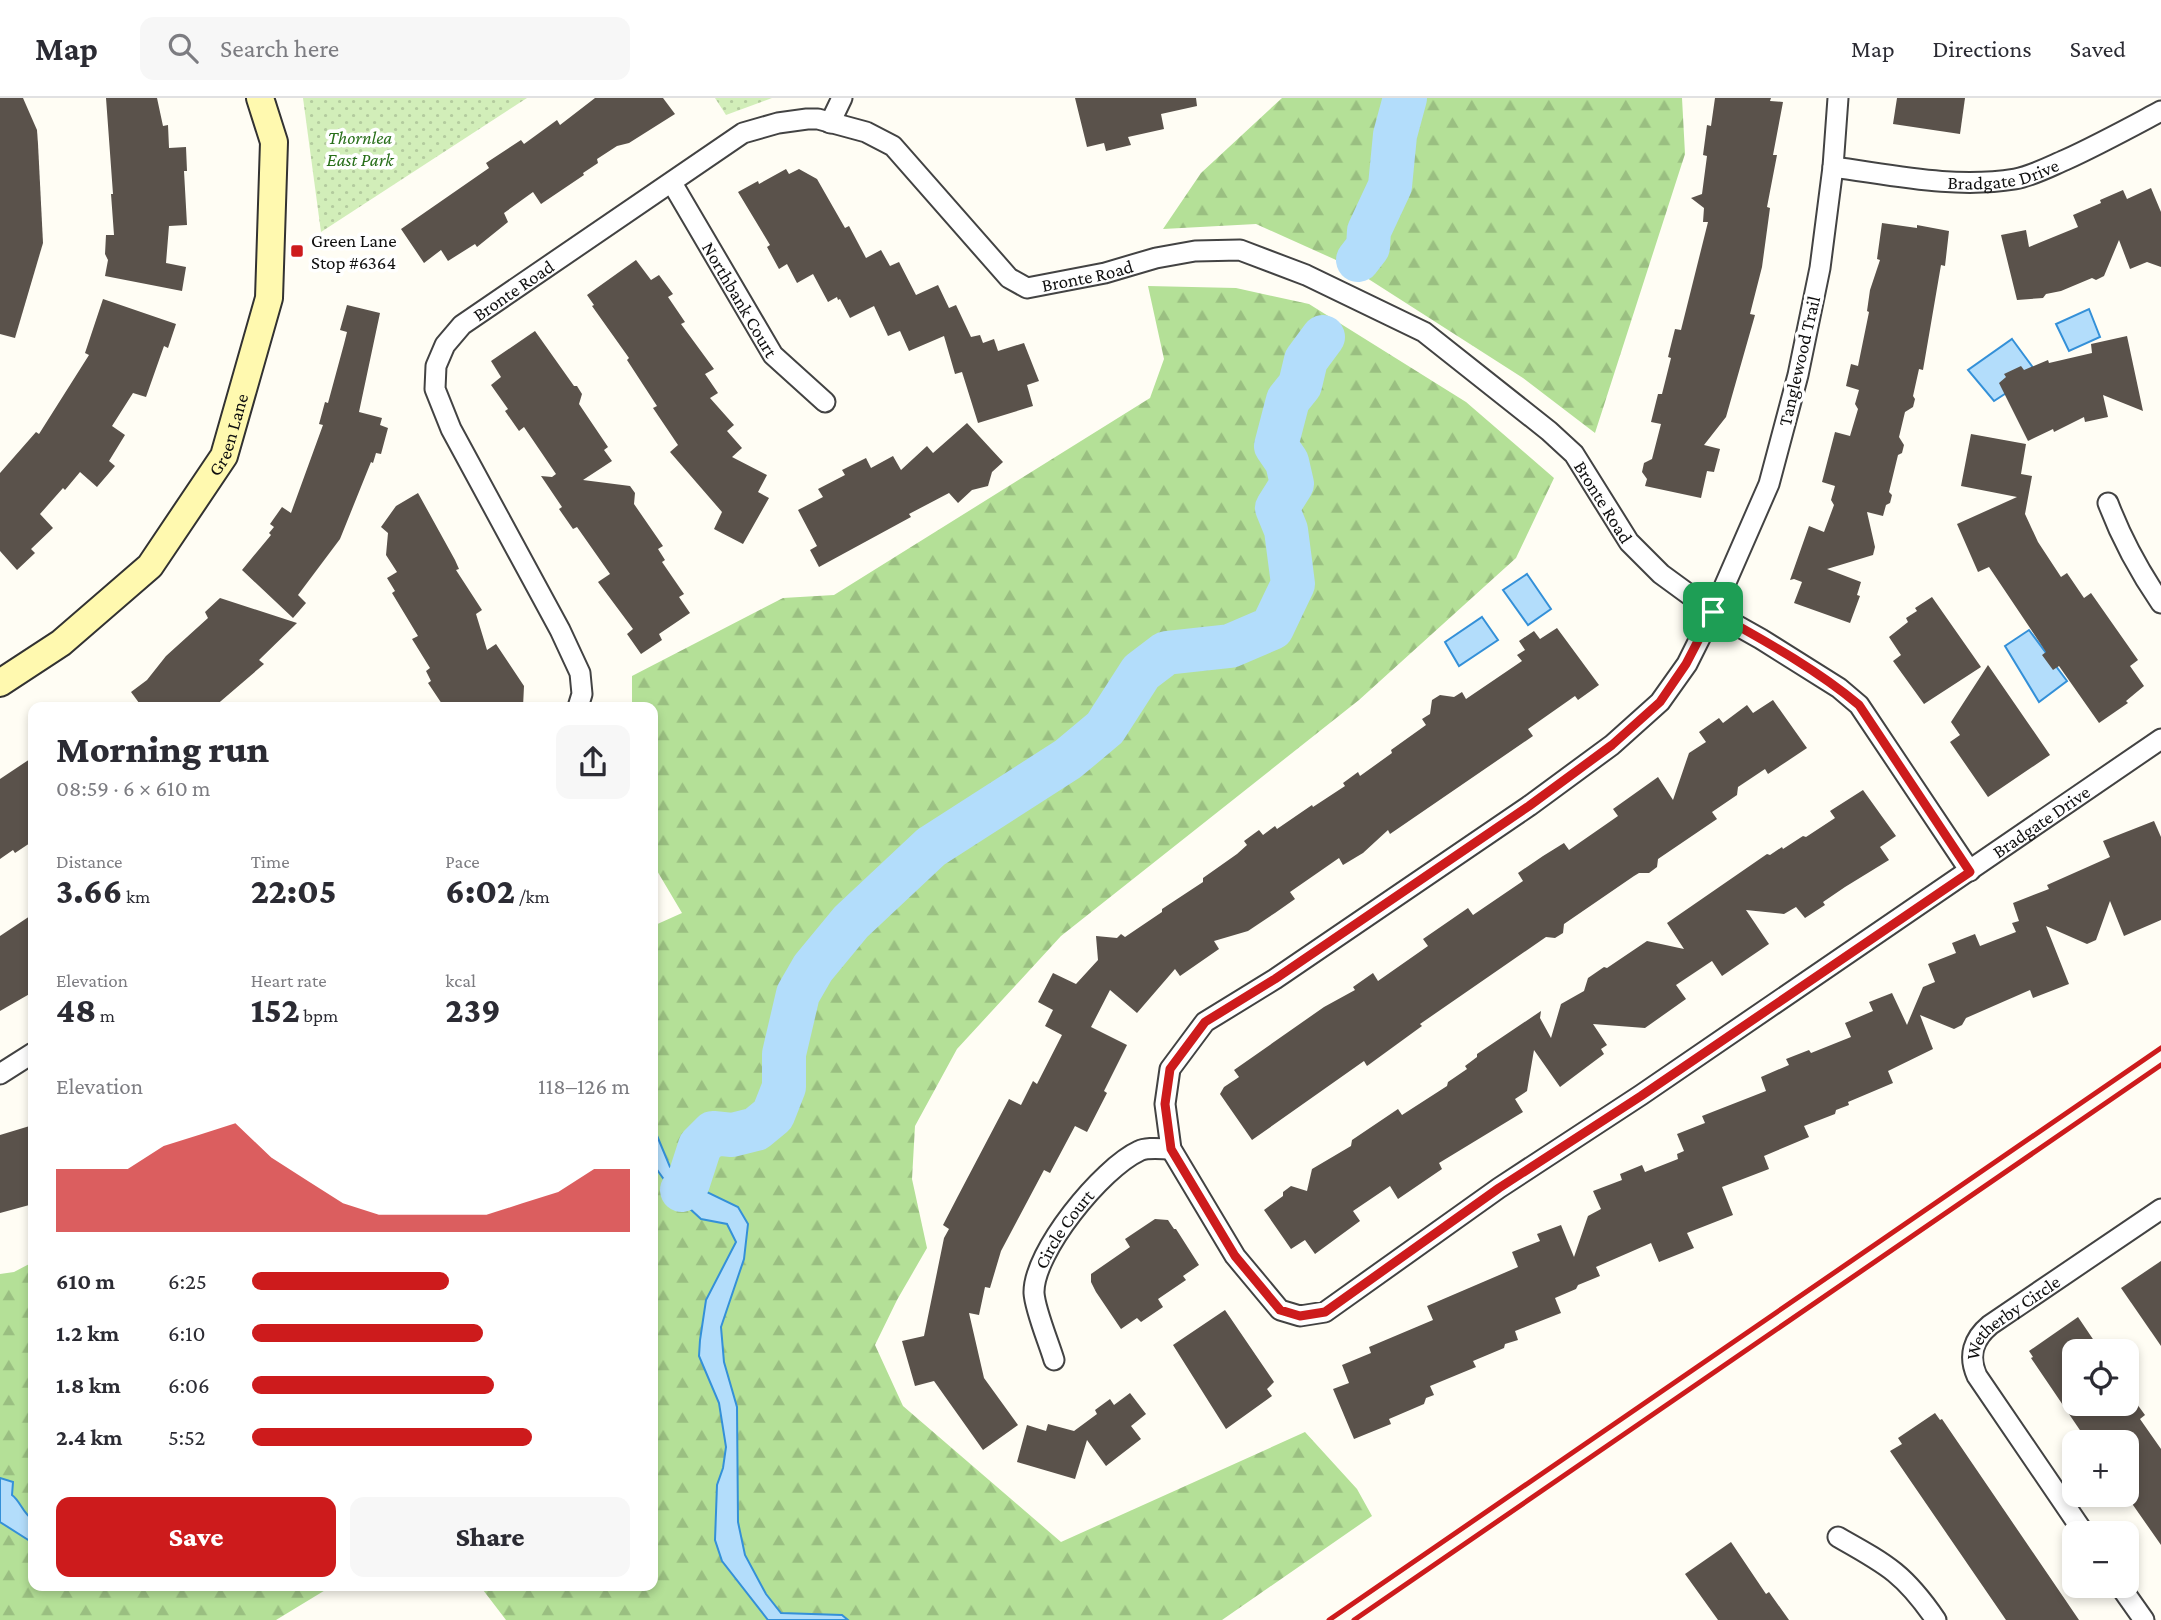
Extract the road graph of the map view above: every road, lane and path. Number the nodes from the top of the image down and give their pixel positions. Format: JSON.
{"nodes":[{"id":1,"x":260,"y":98,"type":"edge"},
{"id":2,"x":842,"y":98,"type":"edge"},
{"id":3,"x":1838,"y":98,"type":"edge"},
{"id":4,"x":2161,"y":111,"type":"edge"},
{"id":5,"x":830,"y":123,"type":"junction"},
{"id":6,"x":1833,"y":167,"type":"junction"},
{"id":7,"x":672,"y":183,"type":"junction"},
{"id":8,"x":825,"y":402,"type":"dead end"},
{"id":9,"x":2108,"y":503,"type":"dead end"},
{"id":10,"x":2161,"y":603,"type":"edge"},
{"id":11,"x":1713,"y":612,"type":"junction"},
{"id":12,"x":0,"y":683,"type":"edge"},
{"id":13,"x":580,"y":702,"type":"edge"},
{"id":14,"x":2161,"y":738,"type":"edge"},
{"id":15,"x":1970,"y":872,"type":"junction"},
{"id":16,"x":28,"y":1056,"type":"edge"},
{"id":17,"x":0,"y":1074,"type":"edge"},
{"id":18,"x":1171,"y":1149,"type":"junction"},
{"id":19,"x":2161,"y":1209,"type":"edge"},
{"id":20,"x":1054,"y":1360,"type":"dead end"},
{"id":21,"x":2076,"y":1521,"type":"edge"},
{"id":22,"x":1838,"y":1537,"type":"dead end"},
{"id":23,"x":2128,"y":1598,"type":"edge"},
{"id":24,"x":1936,"y":1620,"type":"edge"},
{"id":25,"x":2144,"y":1620,"type":"edge"}],
"edges":[{"from":1,"to":12,"type":"street","name":"Green Lane"},
{"from":2,"to":5,"type":"street"},
{"from":3,"to":6,"type":"street","name":"Tanglewood Trail"},
{"from":4,"to":6,"type":"street","name":"Bradgate Drive"},
{"from":5,"to":7,"type":"street","name":"Bronte Road"},
{"from":5,"to":11,"type":"street","name":"Bronte Road"},
{"from":6,"to":11,"type":"street","name":"Tanglewood Trail"},
{"from":7,"to":8,"type":"street","name":"Northbank Court"},
{"from":7,"to":13,"type":"street","name":"Bronte Road"},
{"from":9,"to":10,"type":"street"},
{"from":11,"to":15,"type":"street","name":"Bronte Road"},
{"from":11,"to":18,"type":"street","name":"Bradgate Drive"},
{"from":14,"to":15,"type":"street","name":"Bradgate Drive"},
{"from":15,"to":18,"type":"street","name":"Bradgate Drive"},
{"from":16,"to":17,"type":"street"},
{"from":18,"to":20,"type":"street","name":"Circle Court"},
{"from":19,"to":21,"type":"street","name":"Wetherby Circle"},
{"from":22,"to":24,"type":"street"},
{"from":23,"to":25,"type":"street"}]}
